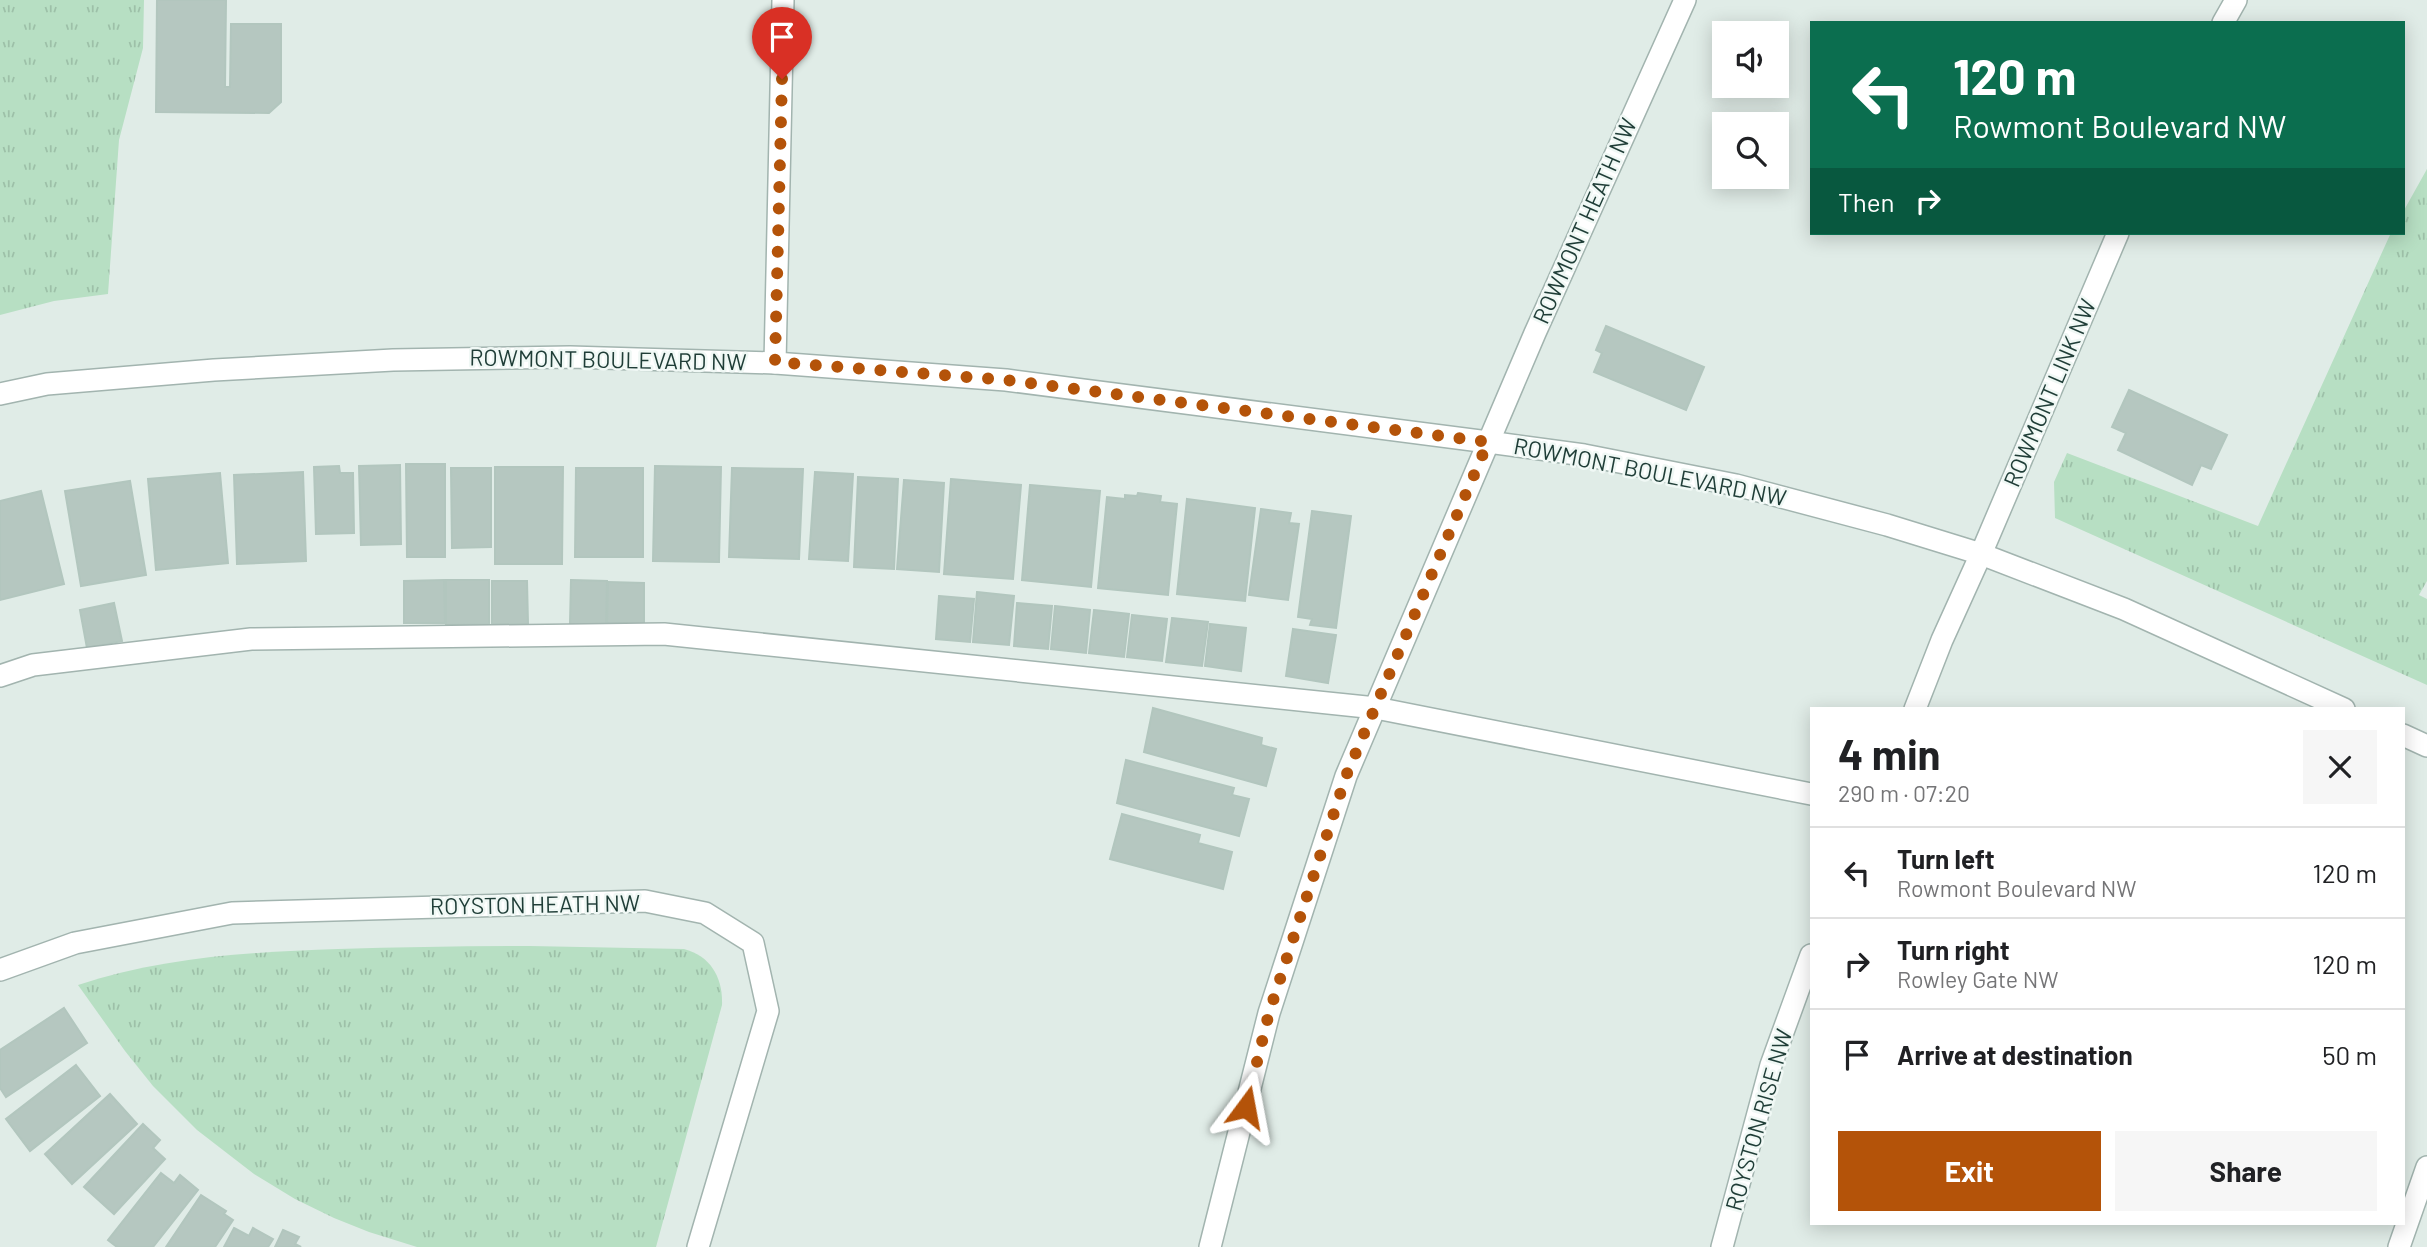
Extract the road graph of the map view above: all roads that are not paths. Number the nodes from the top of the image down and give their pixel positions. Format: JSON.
{"nodes":[{"id":1,"x":783,"y":0,"type":"edge"},
{"id":2,"x":1685,"y":0,"type":"edge"},
{"id":3,"x":2236,"y":0,"type":"edge"},
{"id":4,"x":2224,"y":21,"type":"edge"},
{"id":5,"x":2117,"y":235,"type":"edge"},
{"id":6,"x":775,"y":362,"type":"junction"},
{"id":7,"x":0,"y":394,"type":"edge"},
{"id":8,"x":1488,"y":442,"type":"junction"},
{"id":9,"x":1981,"y":554,"type":"junction"},
{"id":10,"x":0,"y":676,"type":"edge"},
{"id":11,"x":1915,"y":707,"type":"edge"},
{"id":12,"x":2340,"y":707,"type":"edge"},
{"id":13,"x":1376,"y":708,"type":"junction"},
{"id":14,"x":2405,"y":736,"type":"edge"},
{"id":15,"x":2427,"y":746,"type":"edge"},
{"id":16,"x":1810,"y":794,"type":"edge"},
{"id":17,"x":1810,"y":957,"type":"edge"},
{"id":18,"x":0,"y":970,"type":"edge"},
{"id":19,"x":2427,"y":1167,"type":"edge"},
{"id":20,"x":698,"y":1247,"type":"edge"},
{"id":21,"x":1210,"y":1247,"type":"edge"},
{"id":22,"x":1722,"y":1247,"type":"edge"},
{"id":23,"x":2399,"y":1247,"type":"edge"}],
"edges":[{"from":1,"to":6,"type":"street"},
{"from":2,"to":8,"type":"street","name":"ROWMONT HEATH NW"},
{"from":3,"to":4,"type":"street"},
{"from":5,"to":9,"type":"street","name":"ROWMONT LINK NW"},
{"from":6,"to":7,"type":"street","name":"ROWMONT BOULEVARD NW"},
{"from":6,"to":8,"type":"street","name":"ROWMONT BOULEVARD NW"},
{"from":8,"to":9,"type":"street","name":"ROWMONT BOULEVARD NW"},
{"from":8,"to":13,"type":"street","name":"ROWMONT HEATH NW"},
{"from":9,"to":11,"type":"street"},
{"from":9,"to":12,"type":"street","name":"ROWMONT BOULEVARD NW"},
{"from":10,"to":13,"type":"street"},
{"from":13,"to":16,"type":"street"},
{"from":13,"to":21,"type":"street","name":"ROWMONT HEATH NW"},
{"from":14,"to":15,"type":"street"},
{"from":17,"to":22,"type":"street","name":"ROYSTON RISE NW"},
{"from":18,"to":20,"type":"street","name":"ROYSTON HEATH NW"},
{"from":19,"to":23,"type":"street"}]}
